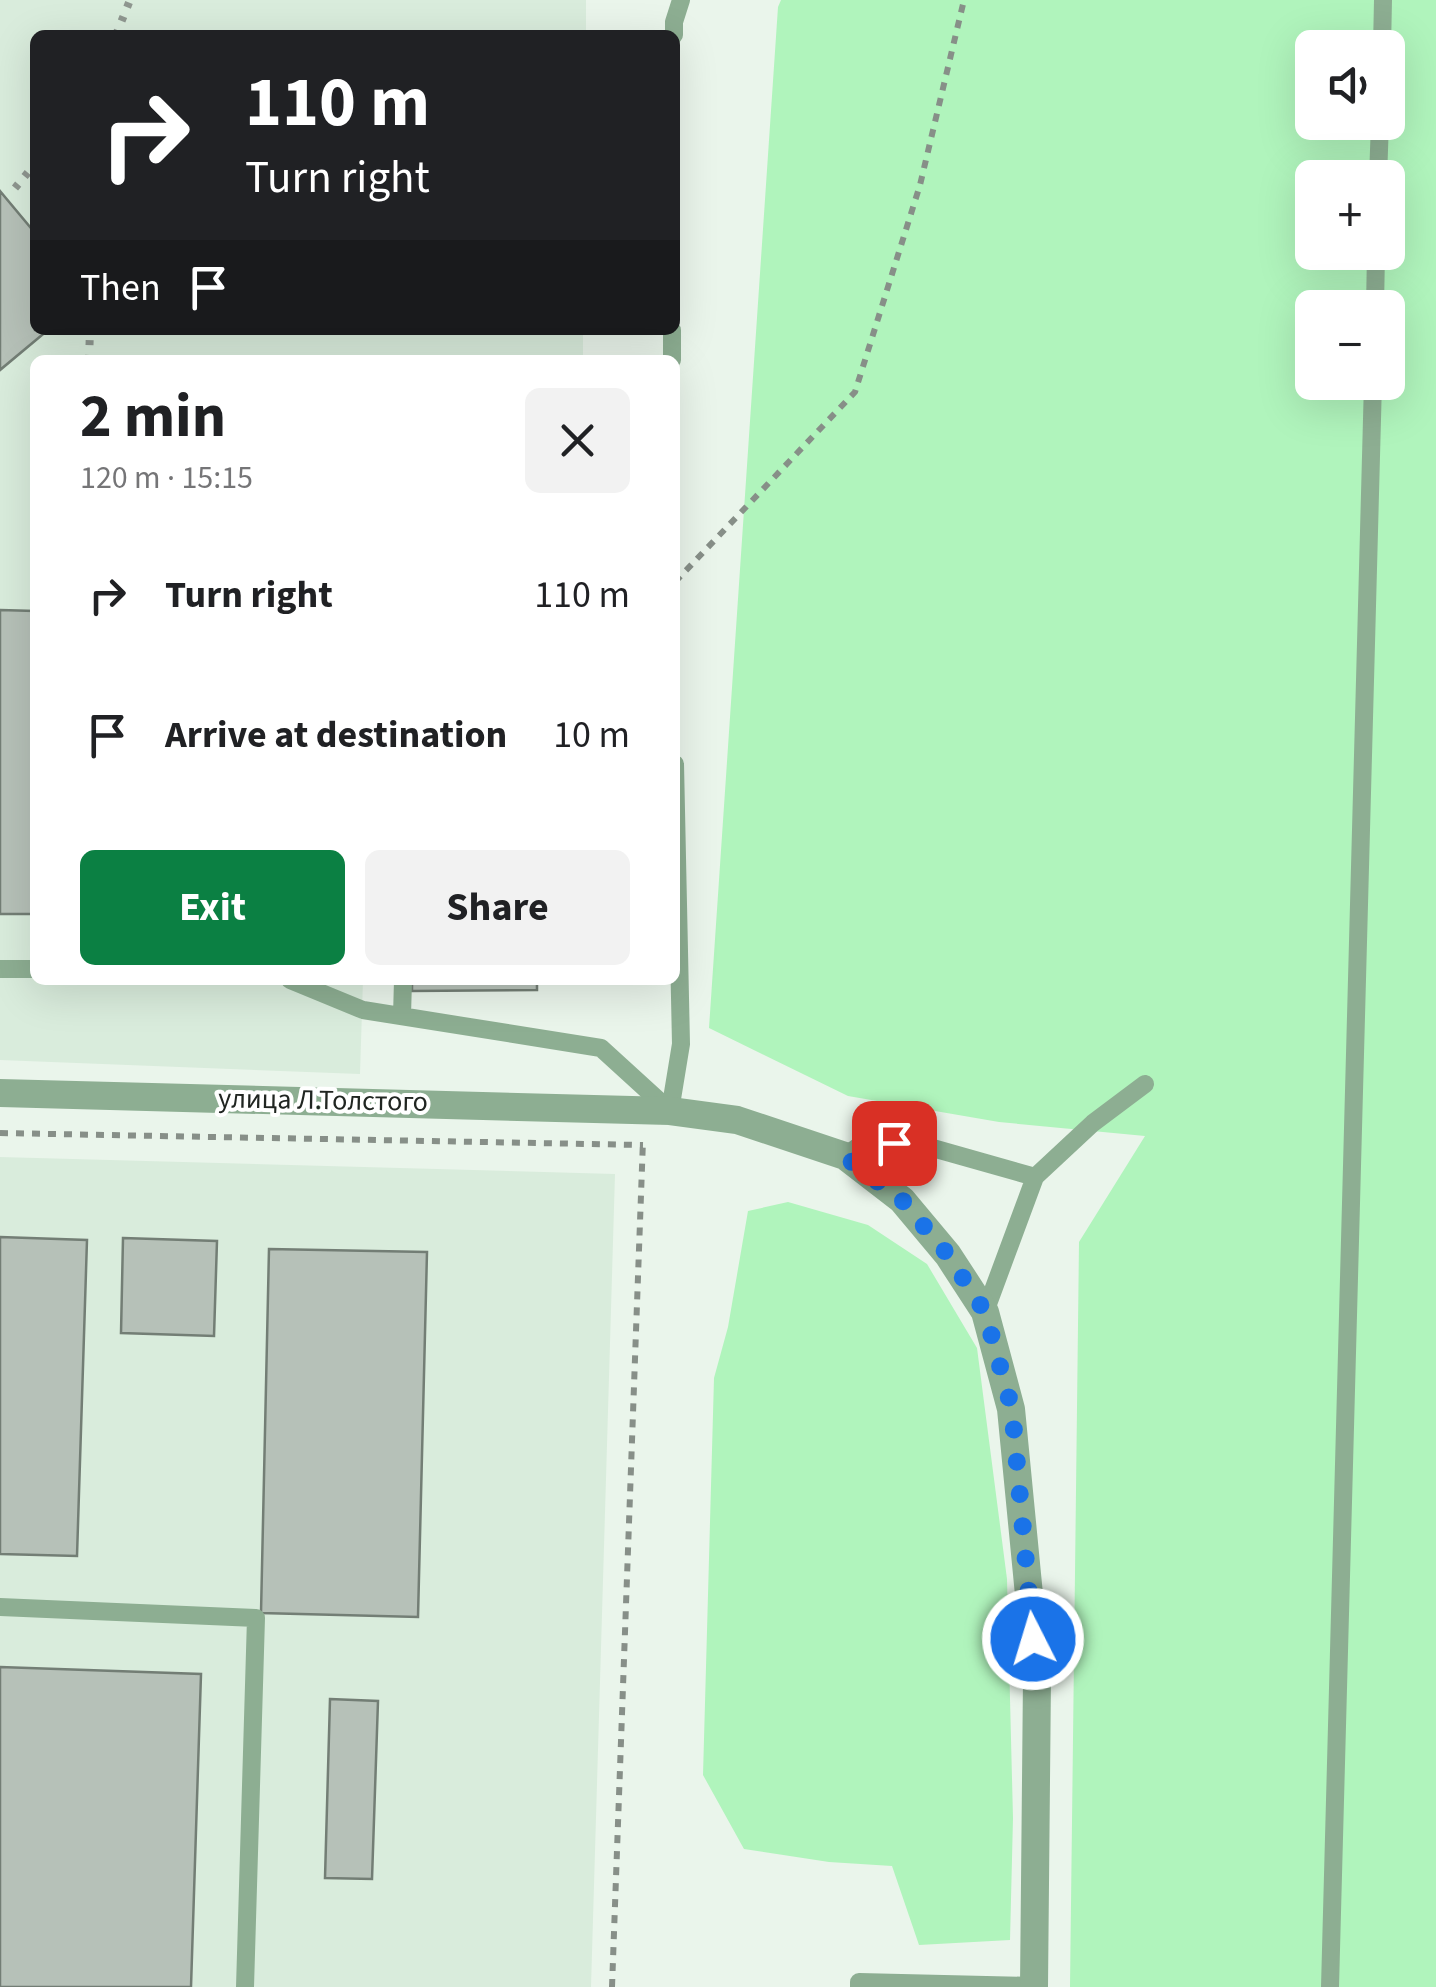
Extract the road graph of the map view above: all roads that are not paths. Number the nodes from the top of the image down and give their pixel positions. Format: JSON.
{"nodes":[{"id":1,"x":681,"y":0,"type":"edge"},
{"id":2,"x":1383,"y":0,"type":"edge"},
{"id":3,"x":674,"y":30,"type":"edge"},
{"id":4,"x":1382,"y":30,"type":"edge"},
{"id":5,"x":1373,"y":400,"type":"edge"},
{"id":6,"x":0,"y":969,"type":"edge"},
{"id":7,"x":30,"y":969,"type":"edge"},
{"id":8,"x":302,"y":985,"type":"edge"},
{"id":9,"x":403,"y":985,"type":"edge"},
{"id":10,"x":680,"y":985,"type":"edge"},
{"id":11,"x":402,"y":1016,"type":"junction"},
{"id":12,"x":1145,"y":1084,"type":"dead end"},
{"id":13,"x":0,"y":1093,"type":"edge"},
{"id":14,"x":657,"y":1110,"type":"junction"},
{"id":15,"x":844,"y":1156,"type":"junction"},
{"id":16,"x":1036,"y":1177,"type":"junction"},
{"id":17,"x":985,"y":1312,"type":"junction"},
{"id":18,"x":0,"y":1606,"type":"edge"},
{"id":19,"x":1034,"y":1986,"type":"edge"},
{"id":20,"x":245,"y":1987,"type":"edge"},
{"id":21,"x":859,"y":1987,"type":"edge"},
{"id":22,"x":1330,"y":1987,"type":"edge"}],
"edges":[{"from":1,"to":3,"type":"lane"},
{"from":2,"to":4,"type":"lane"},
{"from":5,"to":22,"type":"lane"},
{"from":6,"to":7,"type":"lane"},
{"from":8,"to":11,"type":"lane"},
{"from":9,"to":11,"type":"lane"},
{"from":10,"to":14,"type":"lane"},
{"from":11,"to":14,"type":"lane"},
{"from":12,"to":16,"type":"lane"},
{"from":13,"to":14,"type":"street","name":"улица Л.Толстого"},
{"from":14,"to":15,"type":"street","name":"улица Л.Толстого"},
{"from":15,"to":16,"type":"lane"},
{"from":15,"to":17,"type":"street","name":"улица Л.Толстого"},
{"from":16,"to":17,"type":"lane"},
{"from":17,"to":19,"type":"street","name":"улица Л.Толстого"},
{"from":18,"to":20,"type":"lane"},
{"from":19,"to":21,"type":"lane"}]}
